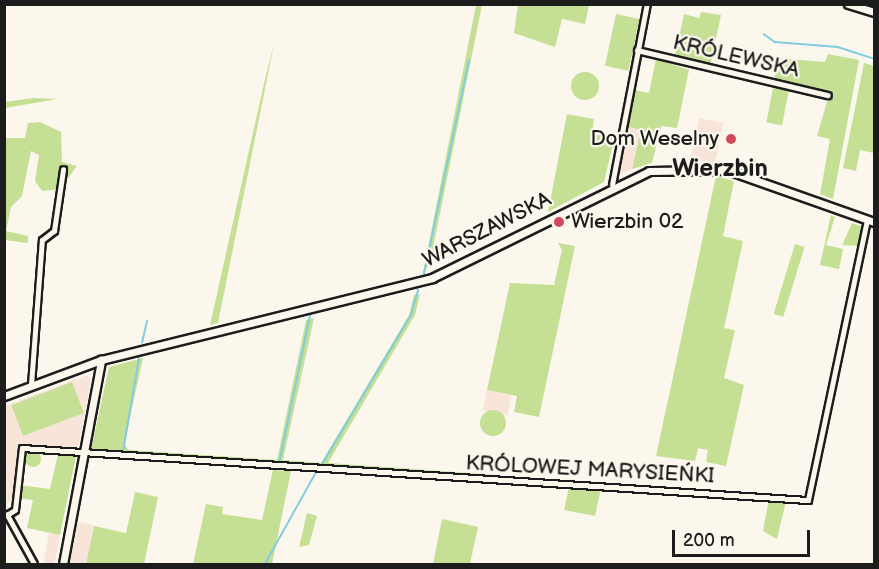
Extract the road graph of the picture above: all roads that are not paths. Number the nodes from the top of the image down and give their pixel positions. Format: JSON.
{"nodes":[{"id":1,"x":647,"y":4,"type":"edge"},
{"id":2,"x":848,"y":4,"type":"edge"},
{"id":3,"x":874,"y":12,"type":"edge"},
{"id":4,"x":637,"y":50,"type":"junction"},
{"id":5,"x":828,"y":95,"type":"dead end"},
{"id":6,"x":63,"y":170,"type":"dead end"},
{"id":7,"x":612,"y":185,"type":"junction"},
{"id":8,"x":871,"y":221,"type":"edge"},
{"id":9,"x":101,"y":360,"type":"junction"},
{"id":10,"x":31,"y":385,"type":"junction"},
{"id":11,"x":4,"y":396,"type":"edge"},
{"id":12,"x":85,"y":454,"type":"junction"},
{"id":13,"x":34,"y":564,"type":"edge"},
{"id":14,"x":63,"y":564,"type":"edge"}],
"edges":[{"from":1,"to":4,"type":"street"},
{"from":2,"to":3,"type":"main road"},
{"from":4,"to":5,"type":"street","name":"KRÓLEWSKA"},
{"from":4,"to":7,"type":"street"},
{"from":6,"to":10,"type":"street"},
{"from":7,"to":8,"type":"main road","name":"WARSZAWSKA"},
{"from":7,"to":9,"type":"main road","name":"WARSZAWSKA"},
{"from":8,"to":12,"type":"street","name":"KRÓLOWEJ MARYSIEŃKI"},
{"from":9,"to":10,"type":"main road","name":"WARSZAWSKA"},
{"from":9,"to":12,"type":"main road"},
{"from":10,"to":11,"type":"main road","name":"WARSZAWSKA"},
{"from":12,"to":13,"type":"street"},
{"from":12,"to":14,"type":"main road"}]}
